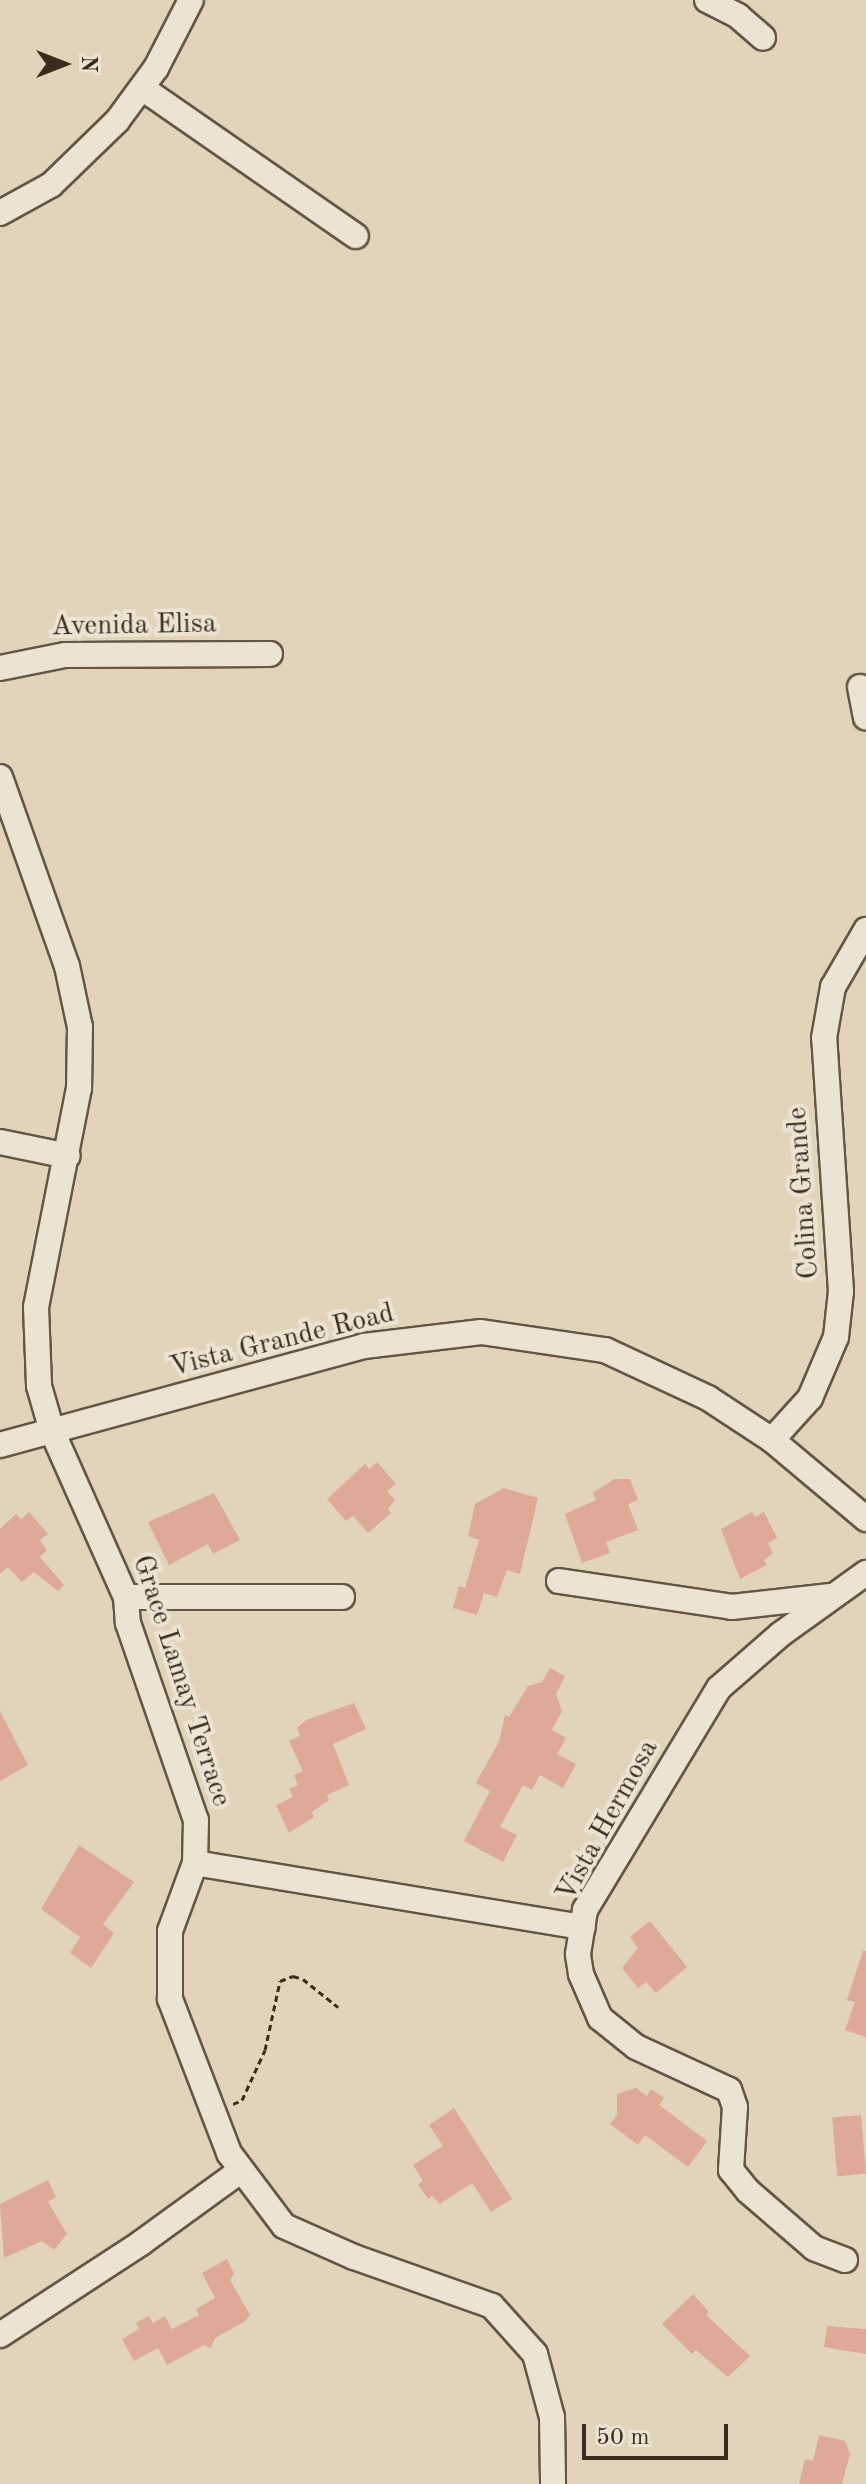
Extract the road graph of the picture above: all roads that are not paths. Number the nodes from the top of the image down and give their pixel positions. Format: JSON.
{"nodes":[{"id":1,"x":191,"y":0,"type":"edge"},
{"id":2,"x":707,"y":0,"type":"edge"},
{"id":3,"x":763,"y":38,"type":"dead end"},
{"id":4,"x":142,"y":88,"type":"junction"},
{"id":5,"x":0,"y":213,"type":"edge"},
{"id":6,"x":356,"y":236,"type":"dead end"},
{"id":7,"x":270,"y":654,"type":"dead end"},
{"id":8,"x":0,"y":668,"type":"edge"},
{"id":9,"x":860,"y":687,"type":"dead end"},
{"id":10,"x":866,"y":717,"type":"edge"},
{"id":11,"x":0,"y":777,"type":"edge"},
{"id":12,"x":866,"y":930,"type":"edge"},
{"id":13,"x":0,"y":1142,"type":"edge"},
{"id":14,"x":68,"y":1156,"type":"junction"},
{"id":15,"x":52,"y":1431,"type":"junction"},
{"id":16,"x":772,"y":1440,"type":"junction"},
{"id":17,"x":0,"y":1445,"type":"edge"},
{"id":18,"x":866,"y":1519,"type":"edge"},
{"id":19,"x":866,"y":1573,"type":"edge"},
{"id":20,"x":559,"y":1581,"type":"dead end"},
{"id":21,"x":833,"y":1596,"type":"junction"},
{"id":22,"x":126,"y":1597,"type":"junction"},
{"id":23,"x":342,"y":1597,"type":"dead end"},
{"id":24,"x":195,"y":1863,"type":"junction"},
{"id":25,"x":583,"y":1927,"type":"junction"},
{"id":26,"x":240,"y":2171,"type":"junction"},
{"id":27,"x":845,"y":2260,"type":"dead end"},
{"id":28,"x":0,"y":2335,"type":"edge"},
{"id":29,"x":553,"y":2484,"type":"edge"}],
"edges":[{"from":1,"to":4,"type":"street"},
{"from":2,"to":3,"type":"street"},
{"from":4,"to":5,"type":"street"},
{"from":4,"to":6,"type":"street"},
{"from":7,"to":8,"type":"street","name":"Avenida Elisa"},
{"from":9,"to":10,"type":"street"},
{"from":11,"to":14,"type":"street","name":"Grace Lamay Terrace"},
{"from":12,"to":16,"type":"street","name":"Colina Grande"},
{"from":13,"to":14,"type":"street"},
{"from":14,"to":15,"type":"street","name":"Grace Lamay Terrace"},
{"from":15,"to":16,"type":"street","name":"Vista Grande Road"},
{"from":15,"to":17,"type":"street","name":"Vista Grande Road"},
{"from":15,"to":22,"type":"street","name":"Grace Lamay Terrace"},
{"from":16,"to":18,"type":"street","name":"Vista Grande Road"},
{"from":19,"to":21,"type":"street","name":"Vista Hermosa"},
{"from":20,"to":21,"type":"street"},
{"from":21,"to":25,"type":"street","name":"Vista Hermosa"},
{"from":22,"to":23,"type":"street"},
{"from":22,"to":24,"type":"street","name":"Grace Lamay Terrace"},
{"from":24,"to":25,"type":"street"},
{"from":24,"to":26,"type":"street","name":"Grace Lamay Terrace"},
{"from":25,"to":27,"type":"street","name":"Vista Hermosa"},
{"from":26,"to":28,"type":"street"},
{"from":26,"to":29,"type":"street","name":"Grace Lamay Terrace"}]}
